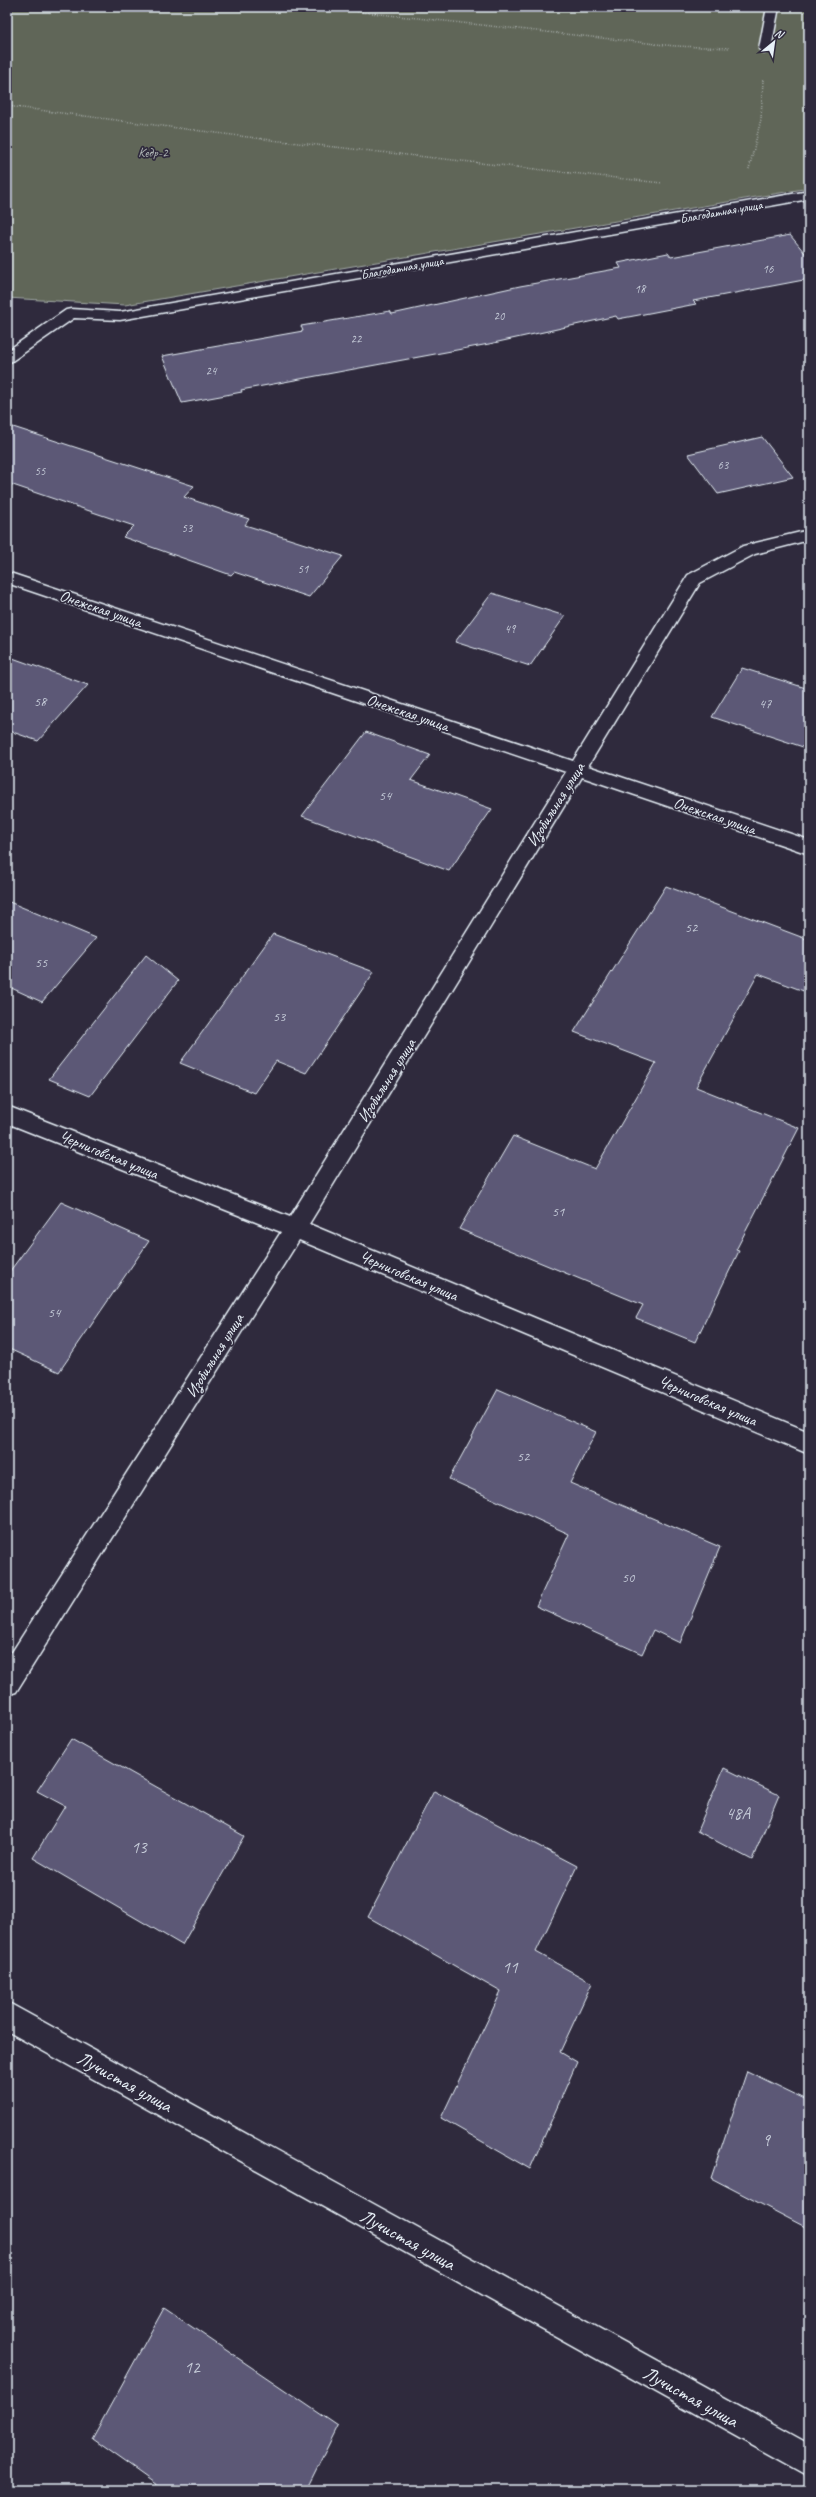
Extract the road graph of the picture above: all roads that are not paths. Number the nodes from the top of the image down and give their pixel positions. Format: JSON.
{"nodes":[{"id":1,"x":773,"y":7,"type":"edge"},
{"id":2,"x":765,"y":49,"type":"road end"},
{"id":3,"x":809,"y":195,"type":"edge"},
{"id":4,"x":7,"y":358,"type":"edge"},
{"id":5,"x":809,"y":535,"type":"edge"},
{"id":6,"x":7,"y":577,"type":"edge"},
{"id":7,"x":577,"y":769,"type":"junction"},
{"id":8,"x":809,"y":847,"type":"edge"},
{"id":9,"x":7,"y":1114,"type":"edge"},
{"id":10,"x":295,"y":1228,"type":"junction"},
{"id":11,"x":809,"y":1443,"type":"edge"},
{"id":12,"x":7,"y":1682,"type":"edge"},
{"id":13,"x":7,"y":2016,"type":"edge"},
{"id":14,"x":809,"y":2461,"type":"edge"}],
"edges":[{"from":1,"to":2,"type":"street"},
{"from":3,"to":4,"type":"street","name":"Благодатная улица"},
{"from":5,"to":7,"type":"street","name":"Изобильная улица"},
{"from":6,"to":7,"type":"street","name":"Онежская улица"},
{"from":7,"to":8,"type":"street","name":"Онежская улица"},
{"from":7,"to":10,"type":"street","name":"Изобильная улица"},
{"from":9,"to":10,"type":"street","name":"Черниговская улица"},
{"from":10,"to":11,"type":"street","name":"Черниговская улица"},
{"from":10,"to":12,"type":"street","name":"Изобильная улица"},
{"from":13,"to":14,"type":"street","name":"Лучистая улица"}]}
